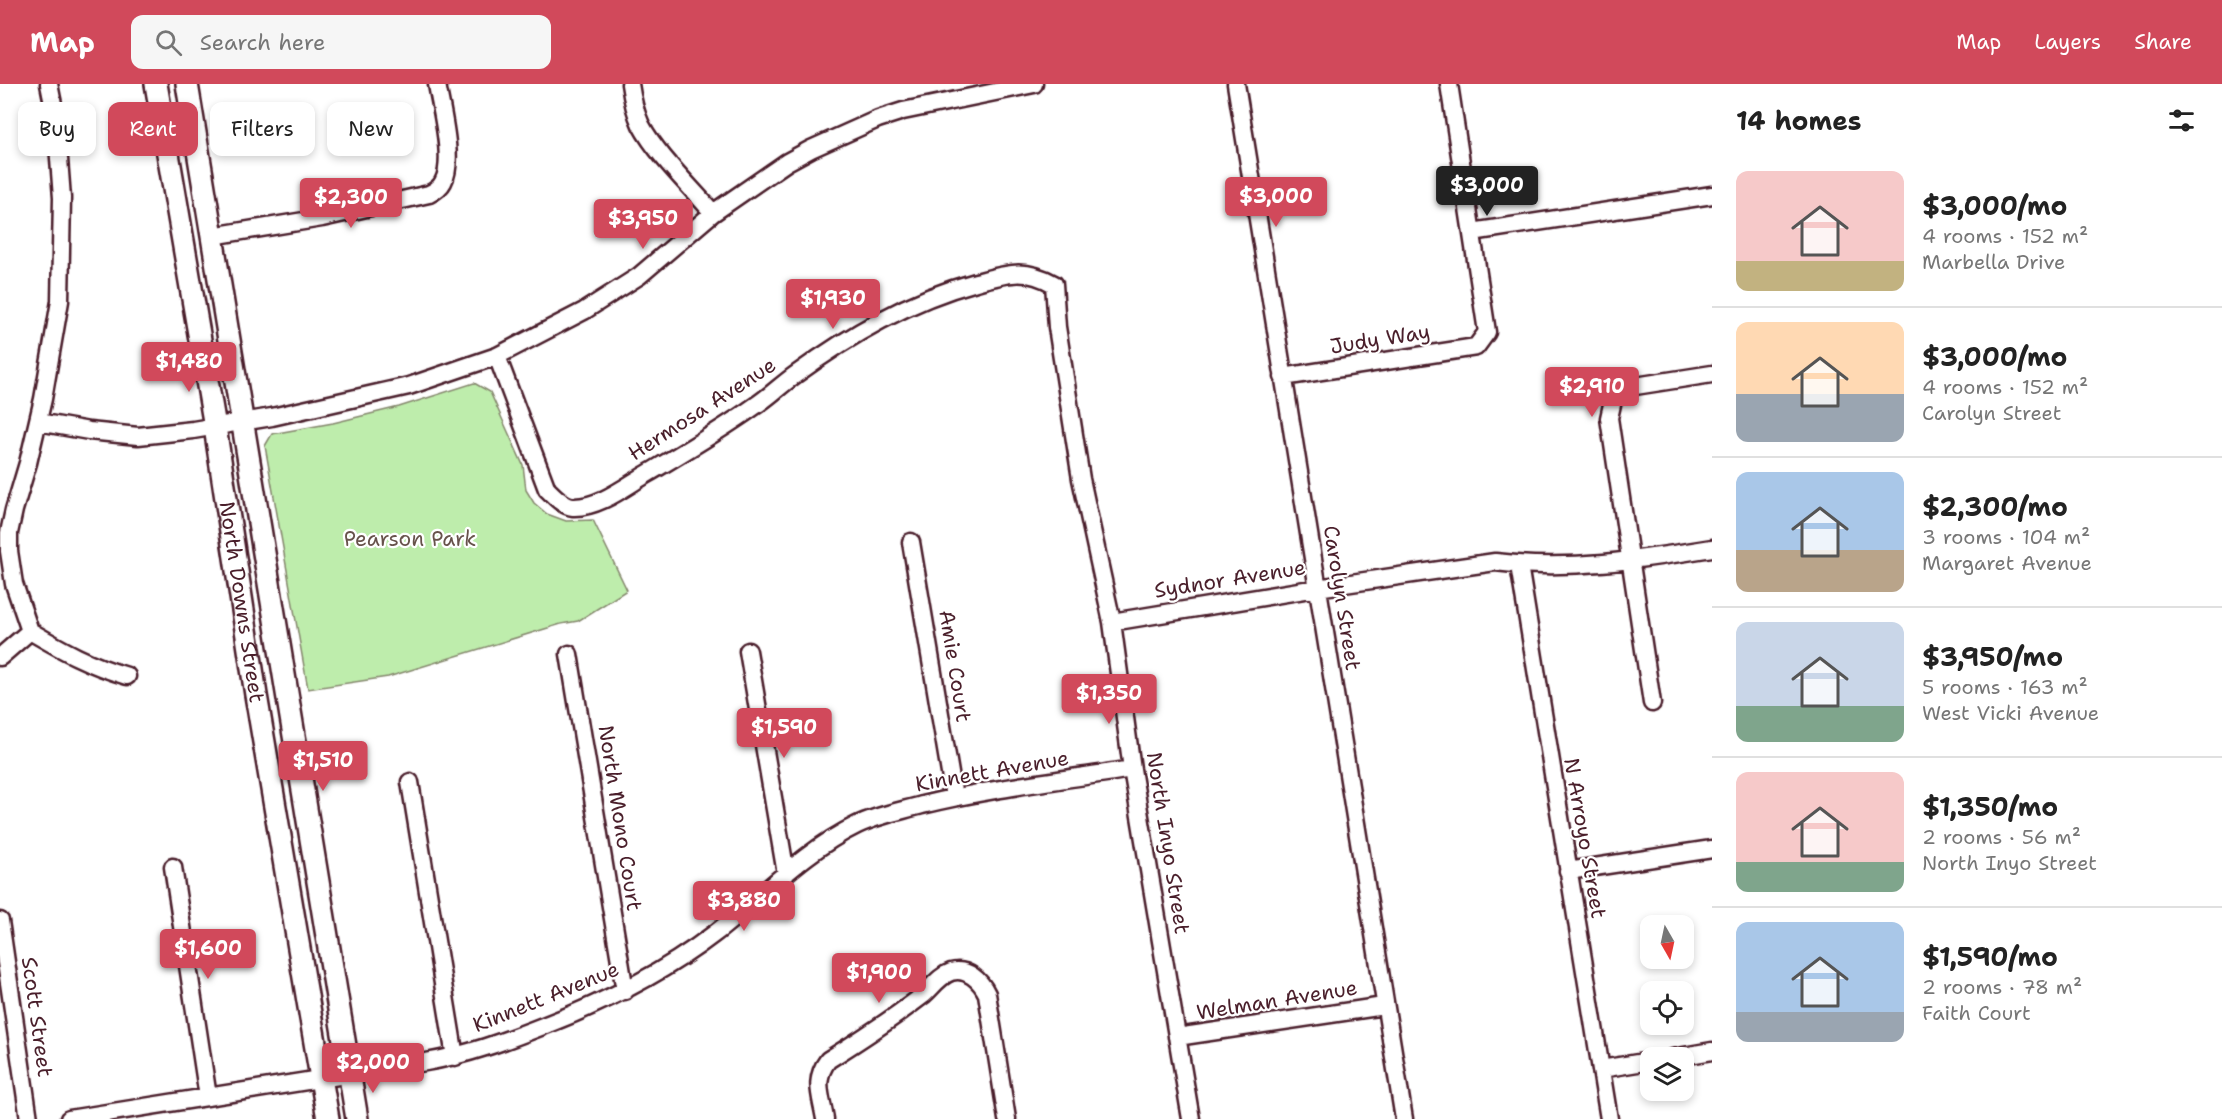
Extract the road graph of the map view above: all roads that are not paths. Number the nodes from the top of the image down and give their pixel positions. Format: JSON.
{"nodes":[{"id":1,"x":49,"y":84,"type":"edge"},
{"id":2,"x":156,"y":84,"type":"edge"},
{"id":3,"x":187,"y":84,"type":"edge"},
{"id":4,"x":437,"y":84,"type":"edge"},
{"id":5,"x":630,"y":84,"type":"edge"},
{"id":6,"x":1236,"y":84,"type":"edge"},
{"id":7,"x":1449,"y":84,"type":"edge"},
{"id":8,"x":1024,"y":85,"type":"edge"},
{"id":9,"x":1712,"y":195,"type":"edge"},
{"id":10,"x":713,"y":213,"type":"junction"},
{"id":11,"x":1472,"y":232,"type":"junction"},
{"id":12,"x":212,"y":236,"type":"junction"},
{"id":13,"x":1057,"y":327,"type":"joint"},
{"id":14,"x":497,"y":356,"type":"junction"},
{"id":15,"x":1712,"y":374,"type":"edge"},
{"id":16,"x":1283,"y":377,"type":"junction"},
{"id":17,"x":38,"y":422,"type":"junction"},
{"id":18,"x":242,"y":422,"type":"junction"},
{"id":19,"x":215,"y":427,"type":"junction"},
{"id":20,"x":911,"y":542,"type":"dead end"},
{"id":21,"x":1712,"y":549,"type":"edge"},
{"id":22,"x":1631,"y":561,"type":"junction"},
{"id":23,"x":1519,"y":565,"type":"junction"},
{"id":24,"x":1317,"y":588,"type":"junction"},
{"id":25,"x":1112,"y":622,"type":"junction"},
{"id":26,"x":30,"y":631,"type":"junction"},
{"id":27,"x":748,"y":651,"type":"dead end"},
{"id":28,"x":569,"y":654,"type":"dead end"},
{"id":29,"x":0,"y":657,"type":"edge"},
{"id":30,"x":127,"y":676,"type":"dead end"},
{"id":31,"x":1652,"y":702,"type":"dead end"},
{"id":32,"x":1132,"y":769,"type":"junction"},
{"id":33,"x":410,"y":782,"type":"dead end"},
{"id":34,"x":954,"y":797,"type":"junction"},
{"id":35,"x":1712,"y":849,"type":"edge"},
{"id":36,"x":173,"y":867,"type":"dead end"},
{"id":37,"x":1568,"y":871,"type":"junction"},
{"id":38,"x":786,"y":874,"type":"junction"},
{"id":39,"x":0,"y":921,"type":"edge"},
{"id":40,"x":625,"y":991,"type":"junction"},
{"id":41,"x":1384,"y":1006,"type":"junction"},
{"id":42,"x":1177,"y":1037,"type":"junction"},
{"id":43,"x":1712,"y":1051,"type":"edge"},
{"id":44,"x":1694,"y":1054,"type":"edge"},
{"id":45,"x":455,"y":1057,"type":"junction"},
{"id":46,"x":1640,"y":1063,"type":"edge"},
{"id":47,"x":1601,"y":1069,"type":"junction"},
{"id":48,"x":350,"y":1075,"type":"junction"},
{"id":49,"x":322,"y":1079,"type":"junction"},
{"id":50,"x":208,"y":1097,"type":"junction"},
{"id":51,"x":29,"y":1119,"type":"edge"},
{"id":52,"x":69,"y":1119,"type":"edge"},
{"id":53,"x":328,"y":1119,"type":"edge"},
{"id":54,"x":357,"y":1119,"type":"edge"},
{"id":55,"x":825,"y":1119,"type":"edge"},
{"id":56,"x":1007,"y":1119,"type":"edge"},
{"id":57,"x":1191,"y":1119,"type":"edge"},
{"id":58,"x":1404,"y":1119,"type":"edge"},
{"id":59,"x":1609,"y":1119,"type":"edge"}],
"edges":[{"from":1,"to":17,"type":"street"},
{"from":2,"to":19,"type":"street","name":"North Downs Street"},
{"from":3,"to":12,"type":"street","name":"North Downs Street"},
{"from":4,"to":12,"type":"street"},
{"from":5,"to":10,"type":"street"},
{"from":6,"to":16,"type":"street","name":"Carolyn Street"},
{"from":7,"to":11,"type":"street"},
{"from":8,"to":10,"type":"street"},
{"from":9,"to":11,"type":"street"},
{"from":10,"to":14,"type":"street"},
{"from":11,"to":16,"type":"street","name":"Judy Way"},
{"from":12,"to":18,"type":"street","name":"North Downs Street"},
{"from":13,"to":14,"type":"street","name":"Hermosa Avenue"},
{"from":13,"to":25,"type":"street","name":"North Inyo Street"},
{"from":14,"to":18,"type":"street"},
{"from":15,"to":22,"type":"street"},
{"from":16,"to":24,"type":"street","name":"Carolyn Street"},
{"from":17,"to":19,"type":"street"},
{"from":17,"to":26,"type":"street"},
{"from":18,"to":19,"type":"street"},
{"from":18,"to":48,"type":"street","name":"North Downs Street"},
{"from":19,"to":49,"type":"street","name":"North Downs Street"},
{"from":20,"to":34,"type":"street","name":"Amie Court"},
{"from":21,"to":22,"type":"street","name":"Sydnor Avenue"},
{"from":22,"to":23,"type":"street","name":"Sydnor Avenue"},
{"from":22,"to":31,"type":"street"},
{"from":23,"to":24,"type":"street","name":"Sydnor Avenue"},
{"from":23,"to":37,"type":"street","name":"N Arroyo Street"},
{"from":24,"to":25,"type":"street","name":"Sydnor Avenue"},
{"from":24,"to":41,"type":"street","name":"Carolyn Street"},
{"from":25,"to":32,"type":"street","name":"North Inyo Street"},
{"from":26,"to":29,"type":"street"},
{"from":26,"to":30,"type":"street"},
{"from":27,"to":38,"type":"street"},
{"from":28,"to":40,"type":"street","name":"North Mono Court"},
{"from":32,"to":34,"type":"street","name":"Kinnett Avenue"},
{"from":32,"to":42,"type":"street","name":"North Inyo Street"},
{"from":33,"to":45,"type":"street"},
{"from":34,"to":38,"type":"street","name":"Kinnett Avenue"},
{"from":35,"to":37,"type":"street"},
{"from":36,"to":50,"type":"street"},
{"from":37,"to":47,"type":"street","name":"N Arroyo Street"},
{"from":38,"to":40,"type":"street","name":"Kinnett Avenue"},
{"from":39,"to":51,"type":"street","name":"Scott Street"},
{"from":40,"to":45,"type":"street","name":"Kinnett Avenue"},
{"from":41,"to":42,"type":"street","name":"Welman Avenue"},
{"from":41,"to":58,"type":"street","name":"Carolyn Street"},
{"from":42,"to":57,"type":"street","name":"North Inyo Street"},
{"from":43,"to":44,"type":"street"},
{"from":45,"to":48,"type":"street","name":"Kinnett Avenue"},
{"from":46,"to":47,"type":"street"},
{"from":47,"to":59,"type":"street","name":"N Arroyo Street"},
{"from":48,"to":49,"type":"street","name":"Kinnett Avenue"},
{"from":48,"to":54,"type":"street","name":"North Downs Street"},
{"from":49,"to":50,"type":"street","name":"Kinnett Avenue"},
{"from":49,"to":53,"type":"street","name":"North Downs Street"},
{"from":50,"to":52,"type":"street","name":"Kinnett Avenue"},
{"from":55,"to":56,"type":"street"}]}
